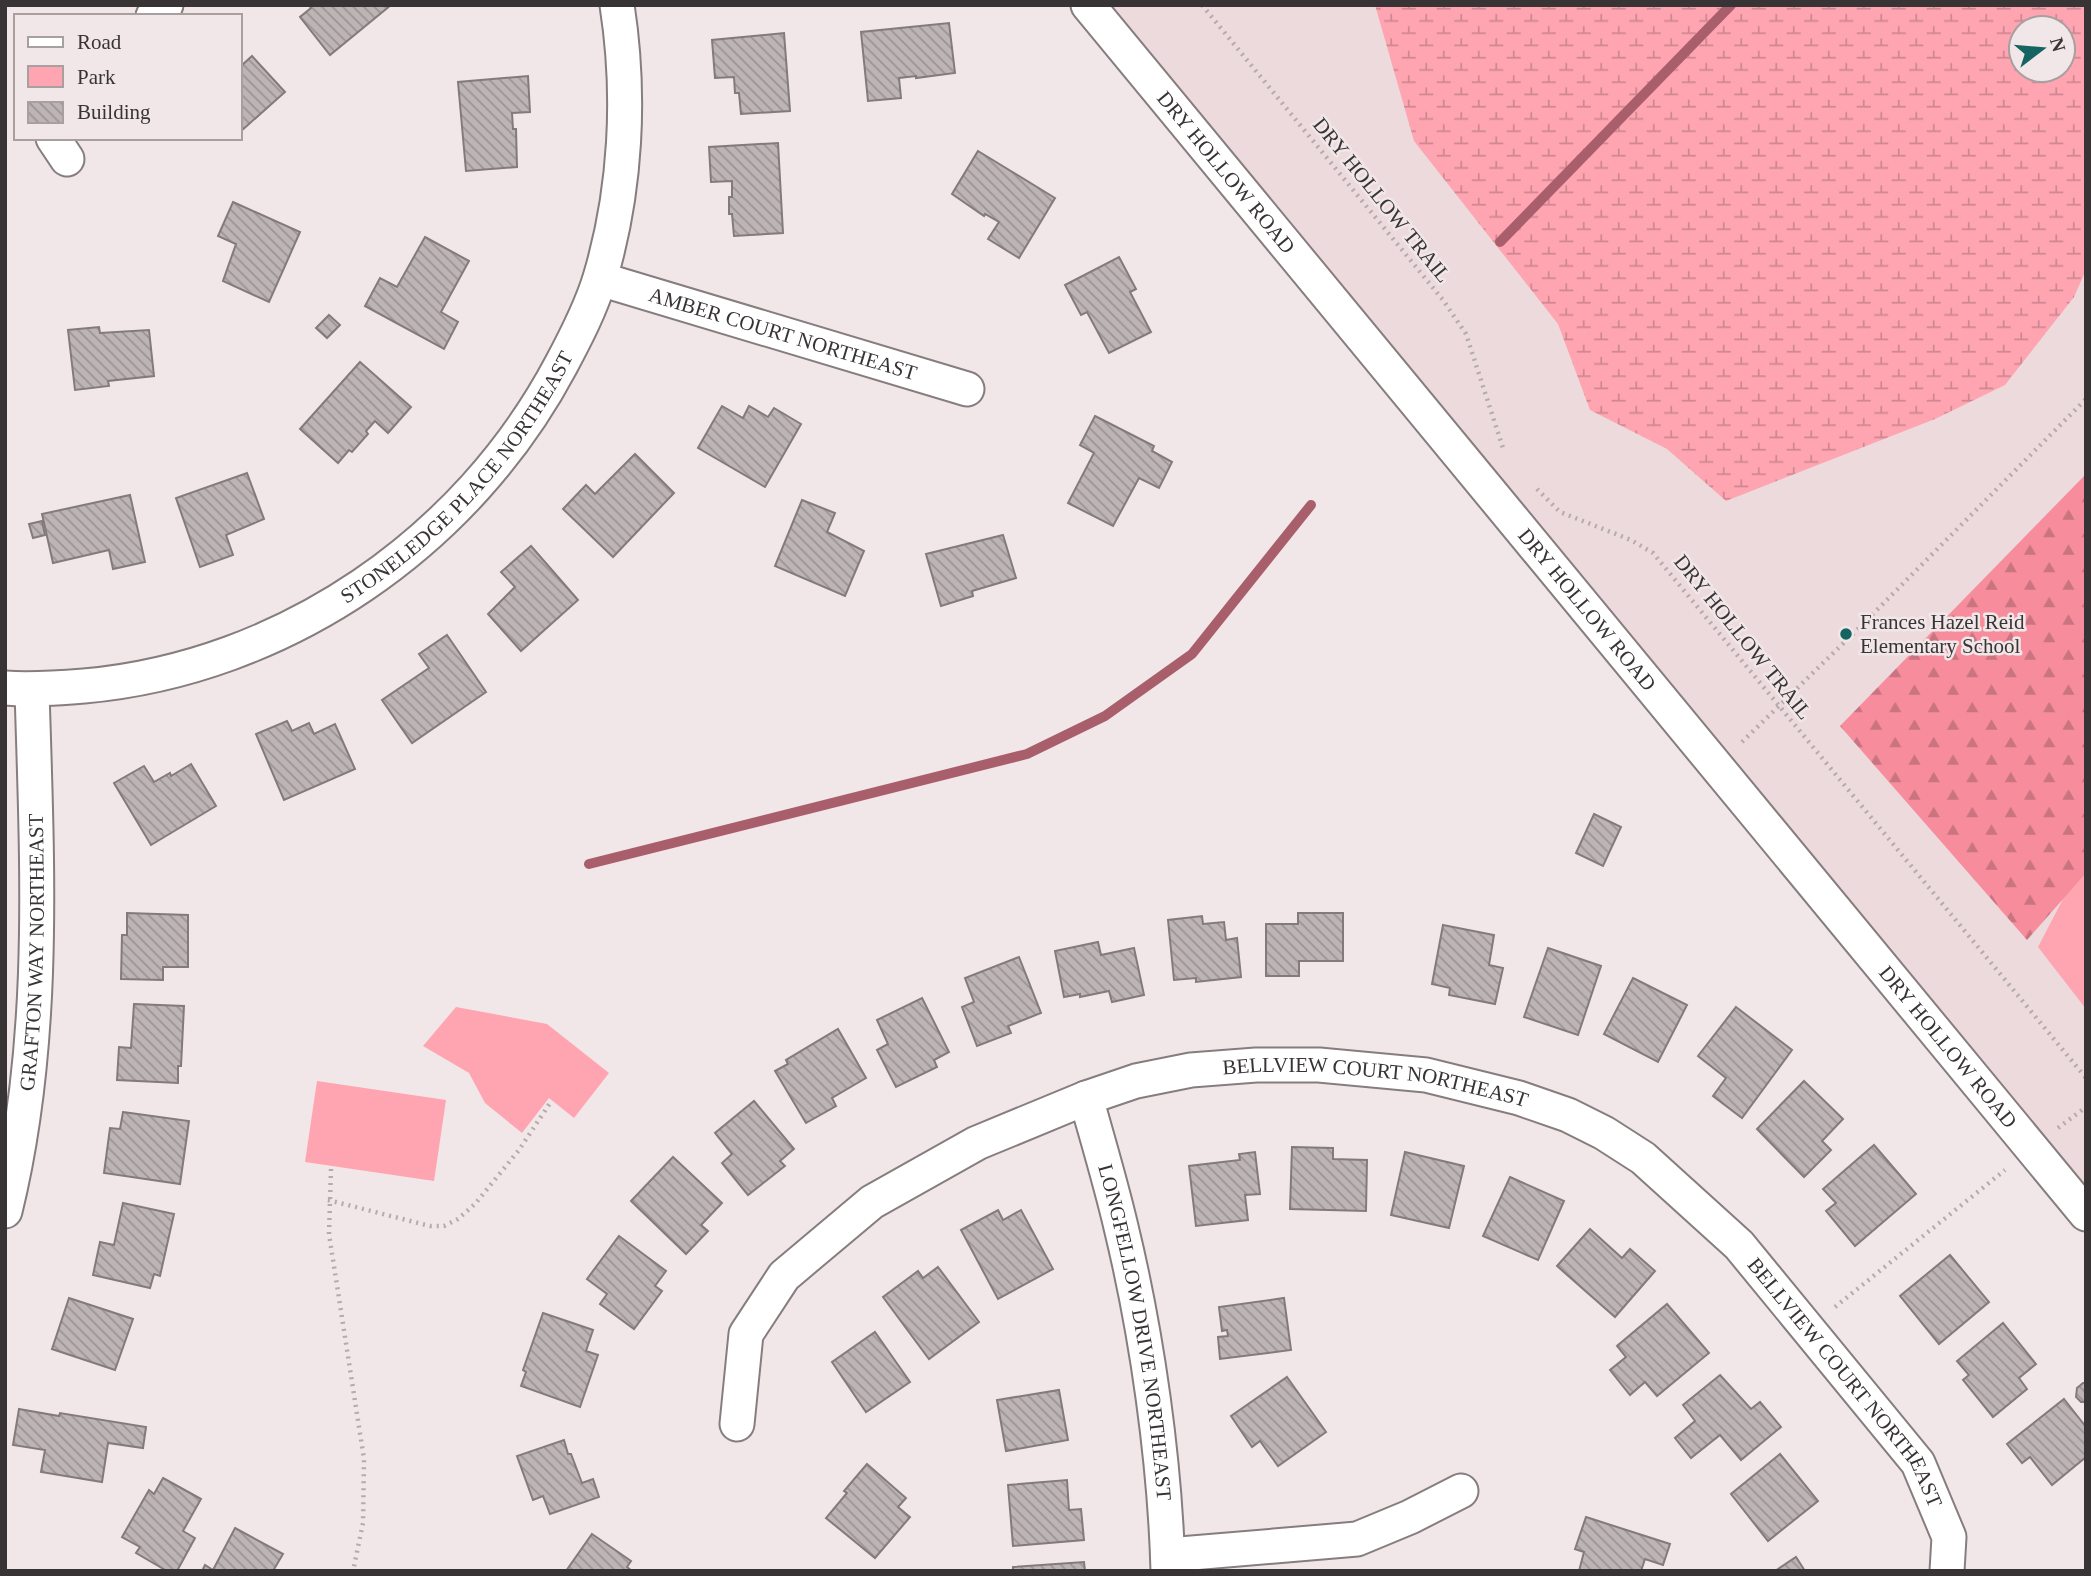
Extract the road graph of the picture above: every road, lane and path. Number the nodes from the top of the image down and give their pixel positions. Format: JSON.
{"nodes":[{"id":1,"x":617,"y":5,"type":"edge"},
{"id":2,"x":1088,"y":5,"type":"edge"},
{"id":3,"x":1202,"y":5,"type":"edge"},
{"id":4,"x":600,"y":279,"type":"junction"},
{"id":5,"x":967,"y":389,"type":"dead end"},
{"id":6,"x":2086,"y":399,"type":"edge"},
{"id":7,"x":1504,"y":450,"type":"dead end"},
{"id":8,"x":1530,"y":483,"type":"dead end"},
{"id":9,"x":19,"y":689,"type":"edge"},
{"id":10,"x":1779,"y":708,"type":"junction"},
{"id":11,"x":1715,"y":766,"type":"junction"},
{"id":12,"x":2086,"y":1078,"type":"edge"},
{"id":13,"x":1086,"y":1098,"type":"junction"},
{"id":14,"x":550,"y":1103,"type":"dead end"},
{"id":15,"x":2086,"y":1107,"type":"edge"},
{"id":16,"x":2031,"y":1148,"type":"junction"},
{"id":17,"x":331,"y":1169,"type":"dead end"},
{"id":18,"x":328,"y":1200,"type":"junction"},
{"id":19,"x":5,"y":1211,"type":"edge"},
{"id":20,"x":2086,"y":1214,"type":"edge"},
{"id":21,"x":1807,"y":1329,"type":"junction"},
{"id":22,"x":737,"y":1424,"type":"dead end"},
{"id":23,"x":1461,"y":1491,"type":"dead end"},
{"id":24,"x":1168,"y":1563,"type":"edge"},
{"id":25,"x":353,"y":1571,"type":"edge"},
{"id":26,"x":1947,"y":1571,"type":"edge"}],
"edges":[{"from":1,"to":4,"type":"street","name":"STONELEDGE PLACE NORTHEAST"},
{"from":2,"to":11,"type":"street","name":"DRY HOLLOW ROAD"},
{"from":3,"to":7,"type":"path","name":"DRY HOLLOW TRAIL"},
{"from":4,"to":5,"type":"street","name":"AMBER COURT NORTHEAST"},
{"from":4,"to":9,"type":"street","name":"STONELEDGE PLACE NORTHEAST"},
{"from":6,"to":10,"type":"path"},
{"from":8,"to":10,"type":"path","name":"DRY HOLLOW TRAIL"},
{"from":9,"to":19,"type":"street","name":"GRAFTON WAY NORTHEAST"},
{"from":10,"to":11,"type":"path"},
{"from":10,"to":12,"type":"path","name":"DRY HOLLOW TRAIL"},
{"from":11,"to":16,"type":"street","name":"DRY HOLLOW ROAD"},
{"from":13,"to":21,"type":"street","name":"BELLVIEW COURT NORTHEAST"},
{"from":13,"to":22,"type":"street","name":"BELLVIEW COURT NORTHEAST"},
{"from":13,"to":24,"type":"street","name":"LONGFELLOW DRIVE NORTHEAST"},
{"from":14,"to":18,"type":"path"},
{"from":15,"to":16,"type":"path"},
{"from":16,"to":20,"type":"street","name":"DRY HOLLOW ROAD"},
{"from":16,"to":21,"type":"path"},
{"from":17,"to":18,"type":"path"},
{"from":18,"to":25,"type":"path"},
{"from":21,"to":26,"type":"street","name":"BELLVIEW COURT NORTHEAST"},
{"from":23,"to":24,"type":"street"}]}
